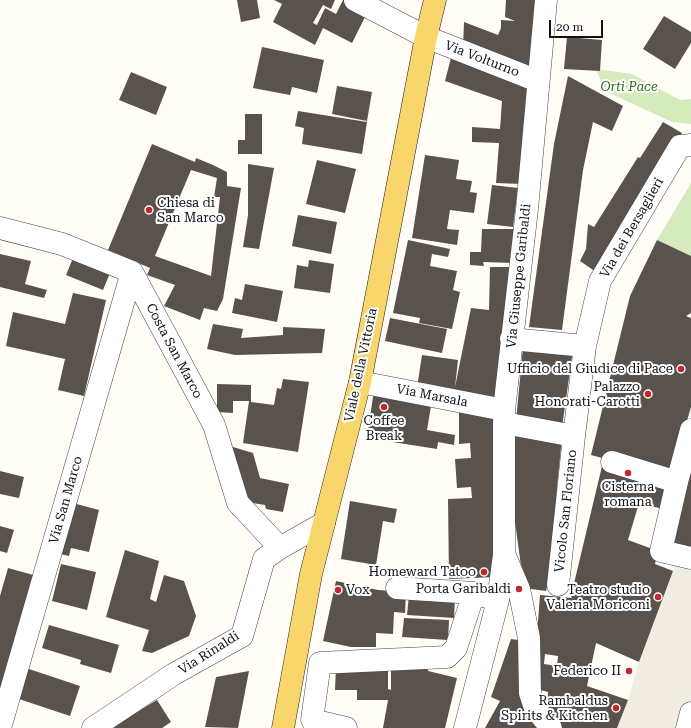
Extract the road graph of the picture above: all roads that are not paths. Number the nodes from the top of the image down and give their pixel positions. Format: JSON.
{"nodes":[{"id":1,"x":355,"y":0,"type":"edge"},
{"id":2,"x":435,"y":0,"type":"edge"},
{"id":3,"x":546,"y":0,"type":"edge"},
{"id":4,"x":426,"y":37,"type":"junction"},
{"id":5,"x":538,"y":81,"type":"junction"},
{"id":6,"x":691,"y":145,"type":"edge"},
{"id":7,"x":0,"y":228,"type":"edge"},
{"id":8,"x":132,"y":272,"type":"junction"},
{"id":9,"x":512,"y":339,"type":"junction"},
{"id":10,"x":585,"y":346,"type":"junction"},
{"id":11,"x":360,"y":382,"type":"junction"},
{"id":12,"x":499,"y":413,"type":"junction"},
{"id":13,"x":691,"y":430,"type":"edge"},
{"id":14,"x":574,"y":436,"type":"junction"},
{"id":15,"x":612,"y":462,"type":"dead end"},
{"id":16,"x":677,"y":482,"type":"junction"},
{"id":17,"x":324,"y":523,"type":"junction"},
{"id":18,"x":280,"y":548,"type":"junction"},
{"id":19,"x":504,"y":555,"type":"junction"},
{"id":20,"x":684,"y":556,"type":"edge"},
{"id":21,"x":558,"y":585,"type":"dead end"},
{"id":22,"x":397,"y":588,"type":"dead end"},
{"id":23,"x":474,"y":593,"type":"junction"},
{"id":24,"x":498,"y":600,"type":"junction"},
{"id":25,"x":691,"y":713,"type":"edge"},
{"id":26,"x":0,"y":728,"type":"edge"},
{"id":27,"x":93,"y":728,"type":"edge"},
{"id":28,"x":283,"y":728,"type":"edge"},
{"id":29,"x":346,"y":728,"type":"edge"},
{"id":30,"x":465,"y":728,"type":"edge"},
{"id":31,"x":551,"y":728,"type":"edge"},
{"id":32,"x":687,"y":728,"type":"edge"}],
"edges":[{"from":1,"to":4,"type":"street","name":"Via Volturno"},
{"from":2,"to":4,"type":"main road","name":"Viale della Vittoria"},
{"from":3,"to":5,"type":"street","name":"Via Giuseppe Garibaldi"},
{"from":4,"to":5,"type":"street","name":"Via Volturno"},
{"from":4,"to":11,"type":"main road","name":"Viale della Vittoria"},
{"from":5,"to":9,"type":"street","name":"Via Giuseppe Garibaldi"},
{"from":6,"to":10,"type":"street","name":"Via dei Bersaglieri"},
{"from":7,"to":8,"type":"street"},
{"from":8,"to":18,"type":"street","name":"Costa San Marco"},
{"from":8,"to":26,"type":"street","name":"Via San Marco"},
{"from":9,"to":10,"type":"street"},
{"from":9,"to":12,"type":"street","name":"Via Giuseppe Garibaldi"},
{"from":10,"to":14,"type":"street"},
{"from":11,"to":12,"type":"street","name":"Via Marsala"},
{"from":11,"to":17,"type":"main road","name":"Viale della Vittoria"},
{"from":12,"to":14,"type":"street","name":"Vicolo San Floriano"},
{"from":12,"to":19,"type":"street","name":"Via Giuseppe Garibaldi"},
{"from":13,"to":16,"type":"street"},
{"from":14,"to":21,"type":"street","name":"Vicolo San Floriano"},
{"from":15,"to":16,"type":"street"},
{"from":16,"to":20,"type":"street"},
{"from":17,"to":18,"type":"street","name":"Via Rinaldi"},
{"from":17,"to":28,"type":"main road","name":"Viale della Vittoria"},
{"from":18,"to":27,"type":"street","name":"Via Rinaldi"},
{"from":19,"to":24,"type":"street","name":"Via Giuseppe Garibaldi"},
{"from":19,"to":31,"type":"street"},
{"from":22,"to":23,"type":"street"},
{"from":23,"to":24,"type":"street"},
{"from":23,"to":29,"type":"street"},
{"from":24,"to":30,"type":"street","name":"Via Giuseppe Garibaldi"},
{"from":25,"to":32,"type":"street"}]}
